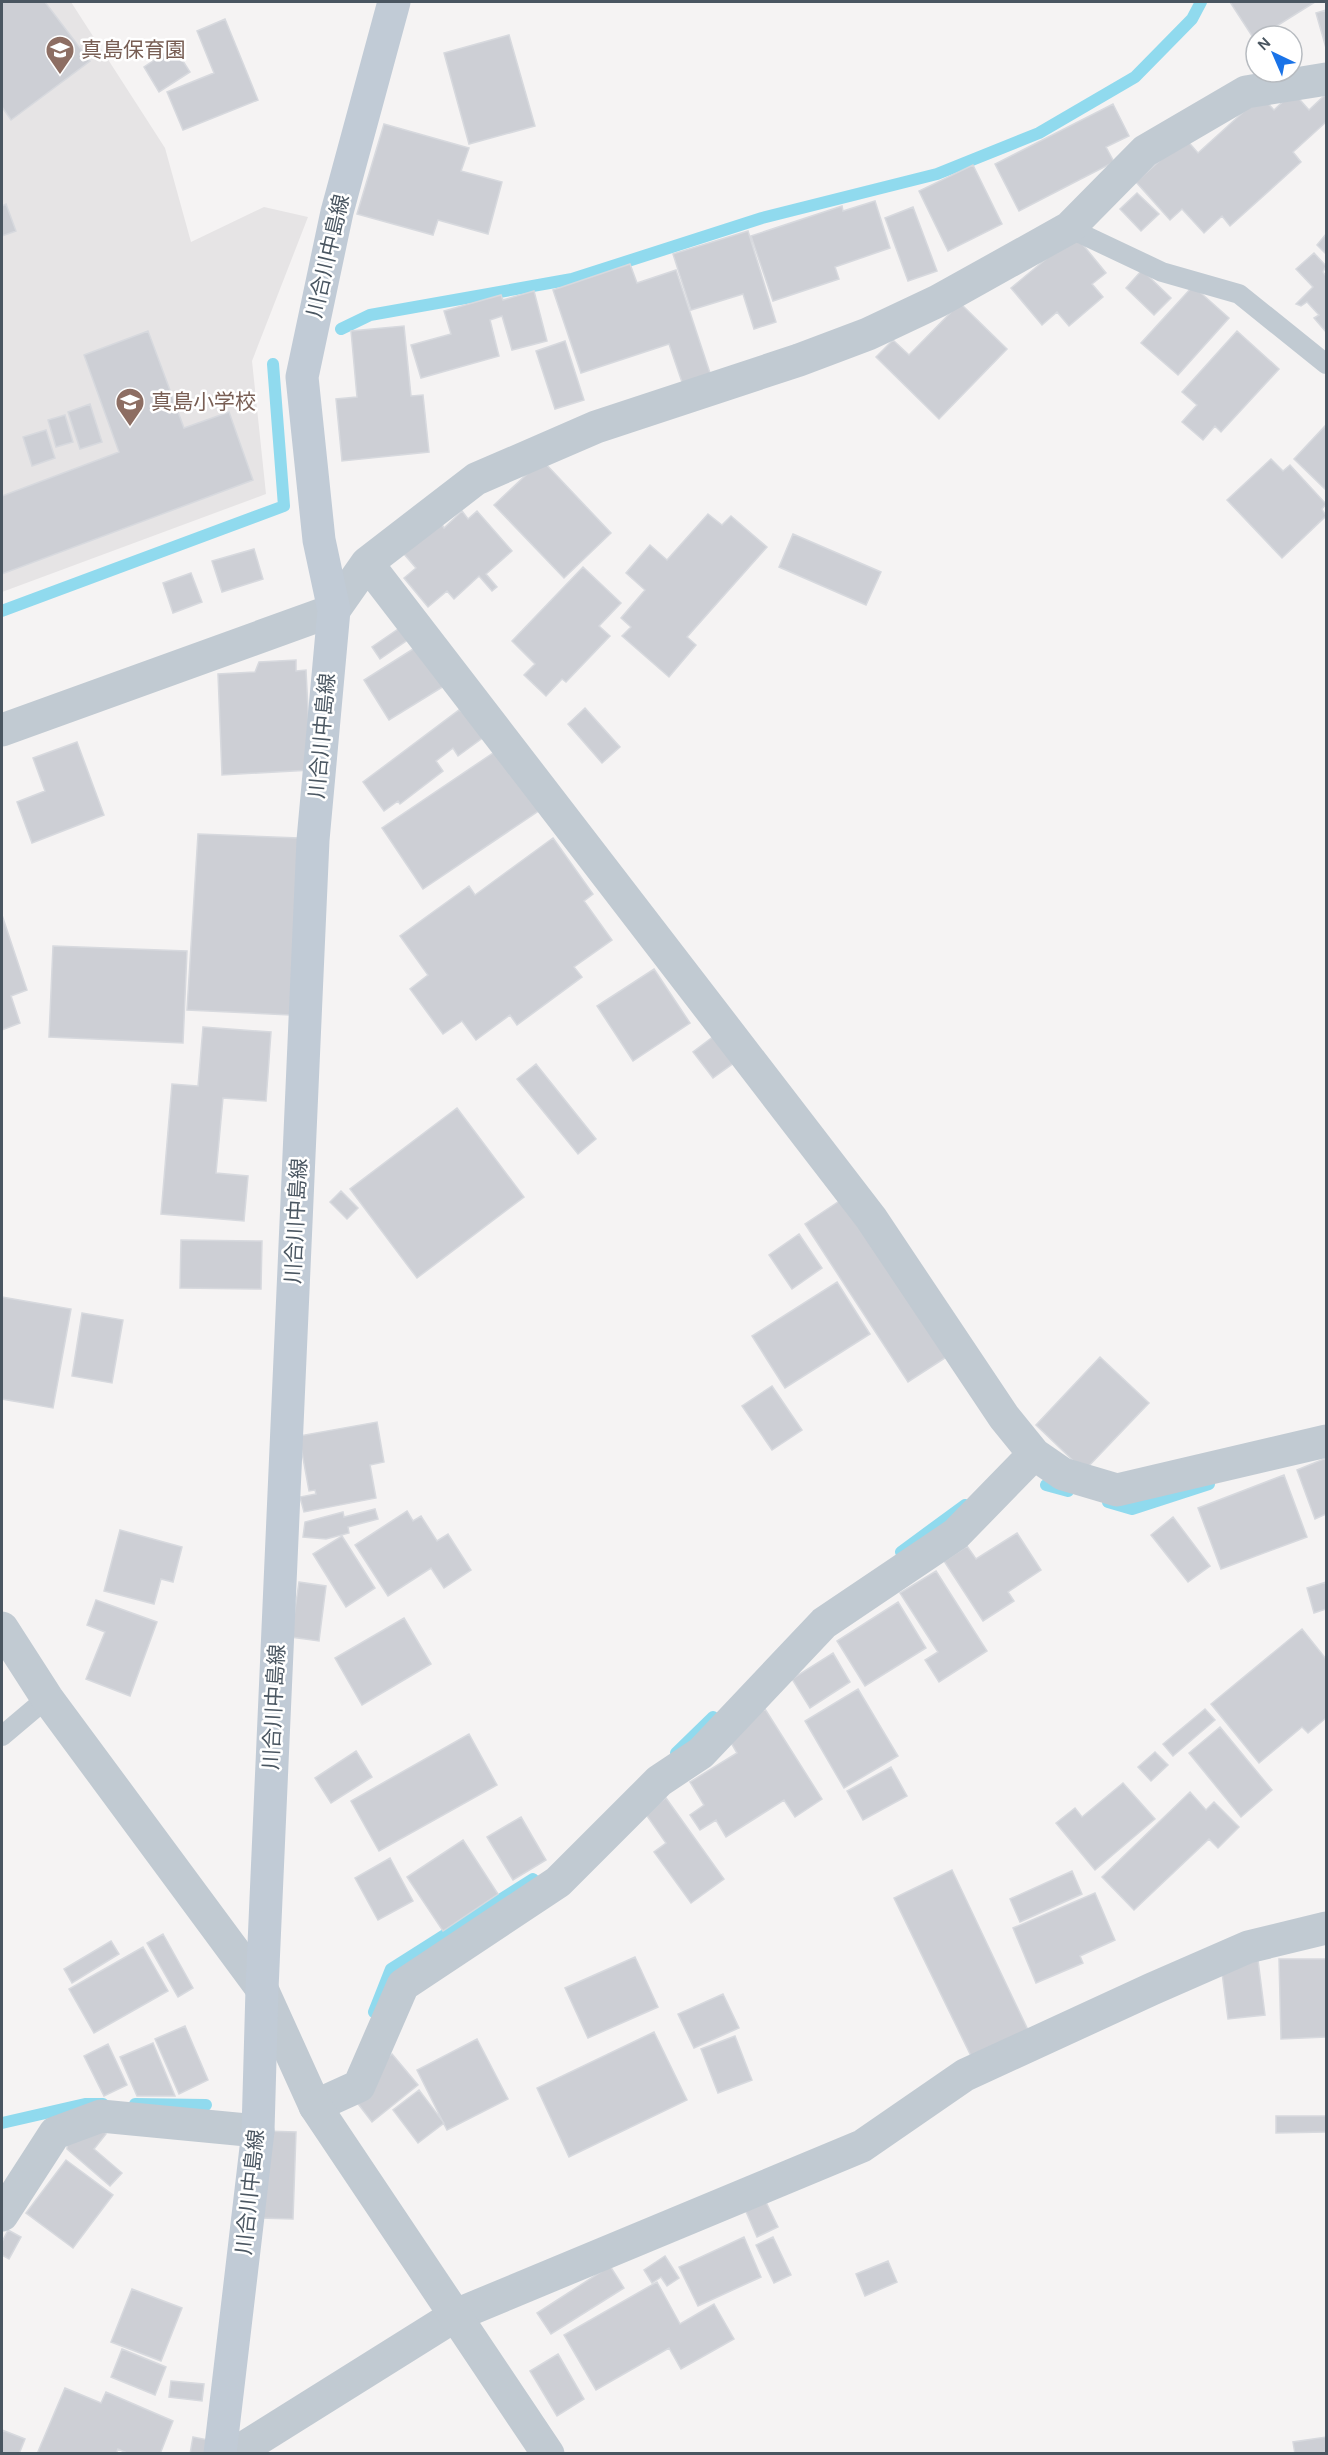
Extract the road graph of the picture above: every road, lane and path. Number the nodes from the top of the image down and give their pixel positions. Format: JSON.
{"nodes":[{"id":1,"x":394,"y":2,"type":"edge"},
{"id":2,"x":1326,"y":79,"type":"edge"},
{"id":3,"x":1069,"y":228,"type":"junction"},
{"id":4,"x":1326,"y":364,"type":"edge"},
{"id":5,"x":367,"y":563,"type":"junction"},
{"id":6,"x":334,"y":610,"type":"junction"},
{"id":7,"x":2,"y":730,"type":"edge"},
{"id":8,"x":1326,"y":1441,"type":"edge"},
{"id":9,"x":1034,"y":1454,"type":"junction"},
{"id":10,"x":2,"y":1628,"type":"edge"},
{"id":11,"x":47,"y":1698,"type":"junction"},
{"id":12,"x":2,"y":1736,"type":"edge"},
{"id":13,"x":1326,"y":1928,"type":"edge"},
{"id":14,"x":262,"y":1989,"type":"junction"},
{"id":15,"x":315,"y":2106,"type":"junction"},
{"id":16,"x":258,"y":2132,"type":"junction"},
{"id":17,"x":2,"y":2215,"type":"edge"},
{"id":18,"x":456,"y":2315,"type":"junction"},
{"id":19,"x":220,"y":2454,"type":"edge"},
{"id":20,"x":234,"y":2454,"type":"edge"},
{"id":21,"x":548,"y":2454,"type":"edge"}],
"edges":[{"from":1,"to":6,"type":"main road","name":"川合川中島線"},
{"from":2,"to":3,"type":"street"},
{"from":3,"to":4,"type":"lane"},
{"from":3,"to":5,"type":"street"},
{"from":5,"to":6,"type":"street"},
{"from":5,"to":9,"type":"street"},
{"from":6,"to":7,"type":"street"},
{"from":6,"to":14,"type":"main road","name":"川合川中島線"},
{"from":8,"to":9,"type":"street"},
{"from":9,"to":15,"type":"street"},
{"from":10,"to":11,"type":"street"},
{"from":11,"to":12,"type":"lane"},
{"from":11,"to":14,"type":"street"},
{"from":13,"to":18,"type":"street"},
{"from":14,"to":15,"type":"street"},
{"from":14,"to":16,"type":"main road","name":"川合川中島線"},
{"from":15,"to":18,"type":"street"},
{"from":16,"to":17,"type":"street"},
{"from":16,"to":19,"type":"main road","name":"川合川中島線"},
{"from":18,"to":20,"type":"street"},
{"from":18,"to":21,"type":"street"}]}
